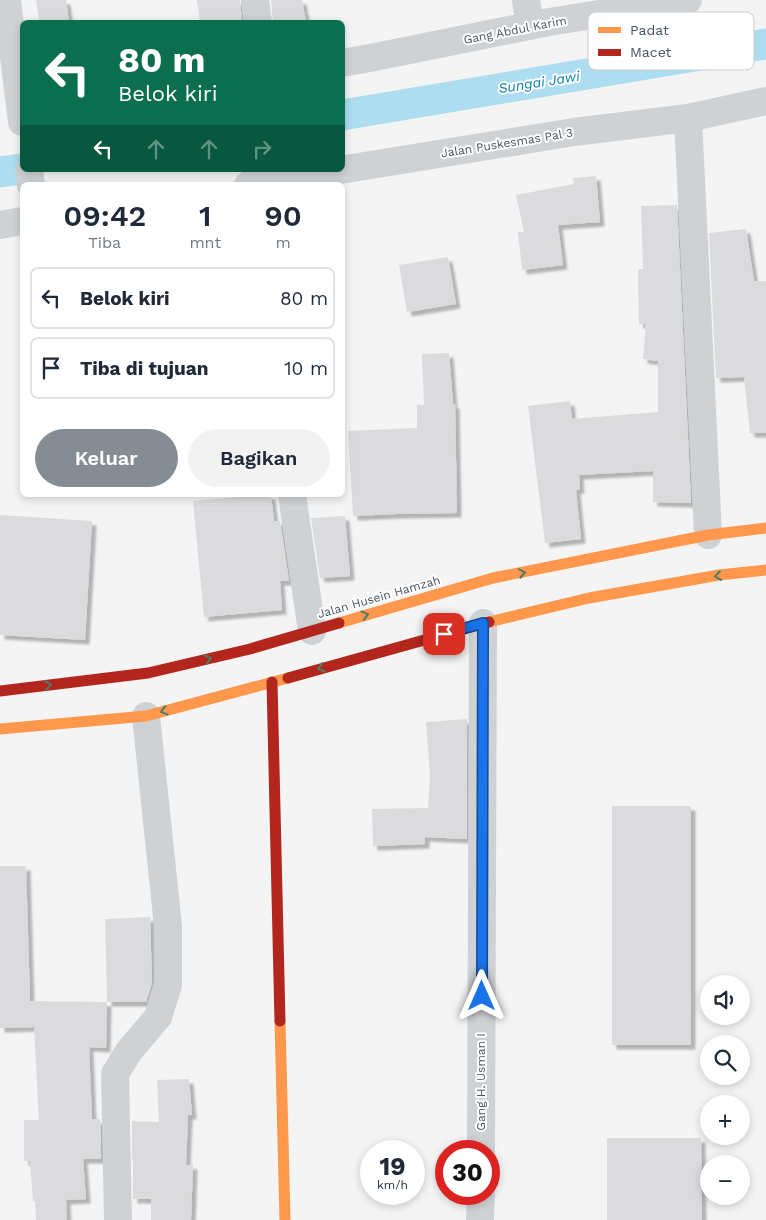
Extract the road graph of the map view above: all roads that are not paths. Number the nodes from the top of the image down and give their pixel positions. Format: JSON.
{"nodes":[{"id":1,"x":7,"y":0,"type":"edge"},
{"id":2,"x":254,"y":0,"type":"edge"},
{"id":3,"x":688,"y":0,"type":"edge"},
{"id":4,"x":656,"y":3,"type":"edge"},
{"id":5,"x":528,"y":13,"type":"edge"},
{"id":6,"x":258,"y":20,"type":"edge"},
{"id":7,"x":345,"y":62,"type":"edge"},
{"id":8,"x":766,"y":101,"type":"edge"},
{"id":9,"x":17,"y":118,"type":"edge"},
{"id":10,"x":688,"y":118,"type":"junction"},
{"id":11,"x":345,"y":169,"type":"edge"},
{"id":12,"x":328,"y":172,"type":"edge"},
{"id":13,"x":266,"y":182,"type":"edge"},
{"id":14,"x":20,"y":221,"type":"edge"},
{"id":15,"x":0,"y":225,"type":"edge"},
{"id":16,"x":292,"y":497,"type":"edge"},
{"id":17,"x":766,"y":528,"type":"edge"},
{"id":18,"x":708,"y":535,"type":"junction"},
{"id":19,"x":766,"y":570,"type":"edge"},
{"id":20,"x":483,"y":623,"type":"junction"},
{"id":21,"x":312,"y":630,"type":"junction"},
{"id":22,"x":272,"y":682,"type":"junction"},
{"id":23,"x":0,"y":691,"type":"edge"},
{"id":24,"x":146,"y":716,"type":"junction"},
{"id":25,"x":0,"y":729,"type":"edge"},
{"id":26,"x":481,"y":1140,"type":"edge"},
{"id":27,"x":480,"y":1205,"type":"edge"},
{"id":28,"x":118,"y":1220,"type":"edge"},
{"id":29,"x":285,"y":1220,"type":"edge"},
{"id":30,"x":480,"y":1220,"type":"edge"}],
"edges":[{"from":1,"to":9,"type":"street"},
{"from":2,"to":6,"type":"street"},
{"from":3,"to":4,"type":"street","name":"Gang Abdul Karim"},
{"from":4,"to":5,"type":"street","name":"Gang Abdul Karim"},
{"from":5,"to":7,"type":"street","name":"Gang Abdul Karim"},
{"from":8,"to":10,"type":"street","name":"Jalan Puskesmas Pal 3"},
{"from":10,"to":11,"type":"street","name":"Jalan Puskesmas Pal 3"},
{"from":10,"to":18,"type":"street"},
{"from":12,"to":13,"type":"street","name":"Jalan Puskesmas Pal 3"},
{"from":14,"to":15,"type":"street"},
{"from":16,"to":21,"type":"street"},
{"from":17,"to":18,"type":"street","name":"Jalan Husein Hamzah"},
{"from":21,"to":18,"type":"street","name":"Jalan Husein Hamzah","one_way":true},
{"from":19,"to":20,"type":"street","one_way":true},
{"from":20,"to":22,"type":"street","one_way":true},
{"from":20,"to":26,"type":"street","name":"Gang H. Usman I"},
{"from":23,"to":21,"type":"street","name":"Jalan Husein Hamzah","one_way":true},
{"from":22,"to":24,"type":"street","one_way":true},
{"from":22,"to":29,"type":"street"},
{"from":24,"to":25,"type":"street"},
{"from":24,"to":28,"type":"street"},
{"from":27,"to":30,"type":"street"}]}
